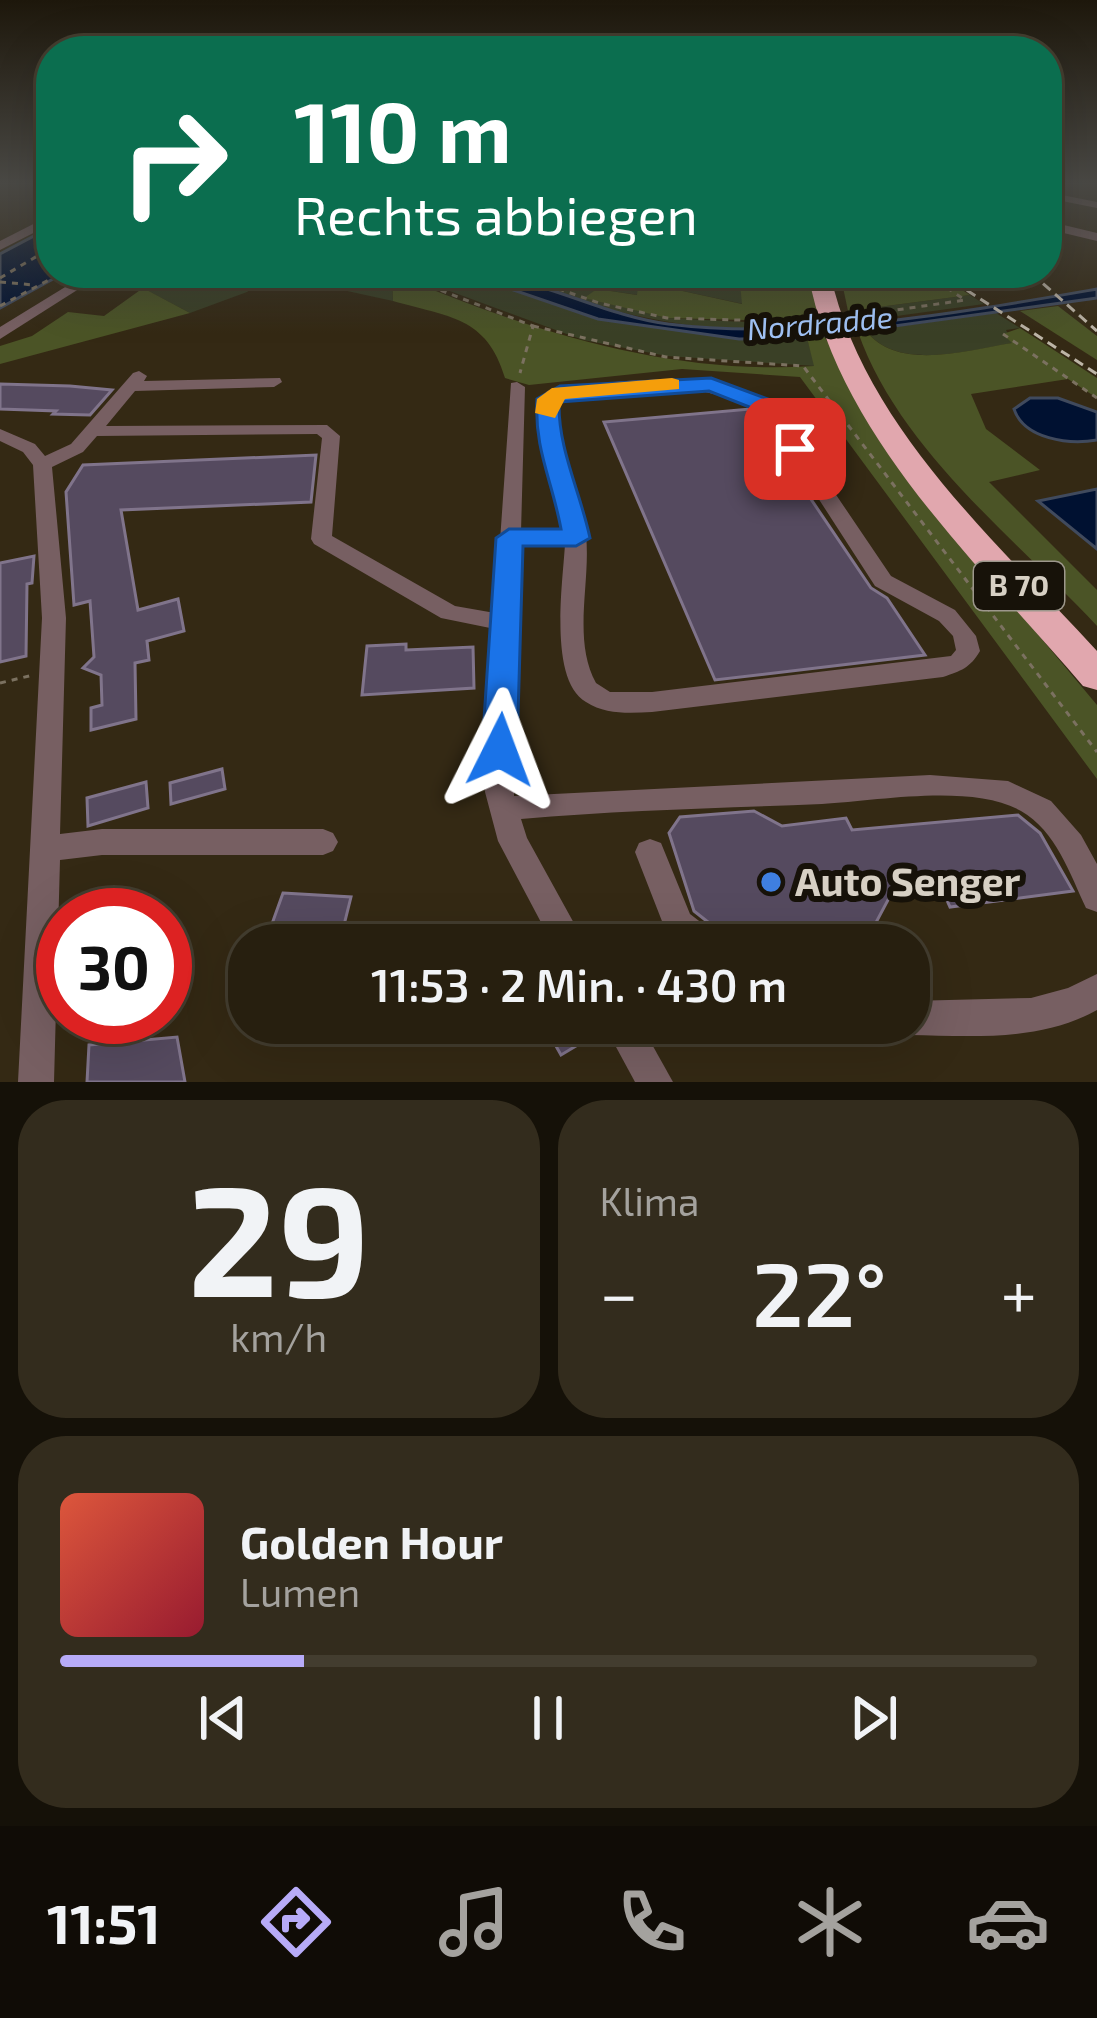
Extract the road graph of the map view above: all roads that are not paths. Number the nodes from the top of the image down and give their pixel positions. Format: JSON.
{"nodes":[{"id":1,"x":73,"y":288,"type":"edge"},
{"id":2,"x":825,"y":288,"type":"edge"},
{"id":3,"x":834,"y":288,"type":"edge"},
{"id":4,"x":838,"y":324,"type":"junction"},
{"id":5,"x":0,"y":334,"type":"edge"},
{"id":6,"x":274,"y":382,"type":"dead end"},
{"id":7,"x":517,"y":387,"type":"road end"},
{"id":8,"x":93,"y":431,"type":"junction"},
{"id":9,"x":0,"y":434,"type":"edge"},
{"id":10,"x":42,"y":464,"type":"junction"},
{"id":11,"x":509,"y":538,"type":"junction"},
{"id":12,"x":576,"y":538,"type":"junction"},
{"id":13,"x":506,"y":622,"type":"junction"},
{"id":14,"x":1097,"y":652,"type":"edge"},
{"id":15,"x":1097,"y":676,"type":"edge"},
{"id":16,"x":504,"y":809,"type":"junction"},
{"id":17,"x":323,"y":842,"type":"dead end"},
{"id":18,"x":48,"y":848,"type":"junction"},
{"id":19,"x":650,"y":852,"type":"dead end"},
{"id":20,"x":1097,"y":898,"type":"edge"},
{"id":21,"x":558,"y":924,"type":"edge"},
{"id":22,"x":678,"y":924,"type":"edge"},
{"id":23,"x":1097,"y":991,"type":"edge"},
{"id":24,"x":930,"y":1017,"type":"edge"},
{"id":25,"x":632,"y":1044,"type":"edge"},
{"id":26,"x":36,"y":1082,"type":"edge"},
{"id":27,"x":655,"y":1082,"type":"edge"}],
"edges":[{"from":1,"to":5,"type":"street"},
{"from":2,"to":4,"type":"highway","number":"B 70"},
{"from":3,"to":4,"type":"highway","number":"B 70"},
{"from":4,"to":14,"type":"highway","number":"B 70"},
{"from":4,"to":15,"type":"highway","number":"B 70"},
{"from":6,"to":8,"type":"street"},
{"from":7,"to":11,"type":"street"},
{"from":8,"to":10,"type":"street"},
{"from":8,"to":13,"type":"street"},
{"from":9,"to":10,"type":"street"},
{"from":10,"to":18,"type":"street"},
{"from":11,"to":12,"type":"street"},
{"from":11,"to":13,"type":"street"},
{"from":12,"to":12,"type":"street"},
{"from":13,"to":16,"type":"street"},
{"from":16,"to":20,"type":"street"},
{"from":16,"to":21,"type":"street"},
{"from":17,"to":18,"type":"street"},
{"from":18,"to":26,"type":"street"},
{"from":19,"to":22,"type":"street"},
{"from":23,"to":24,"type":"street"},
{"from":25,"to":27,"type":"street"}]}
